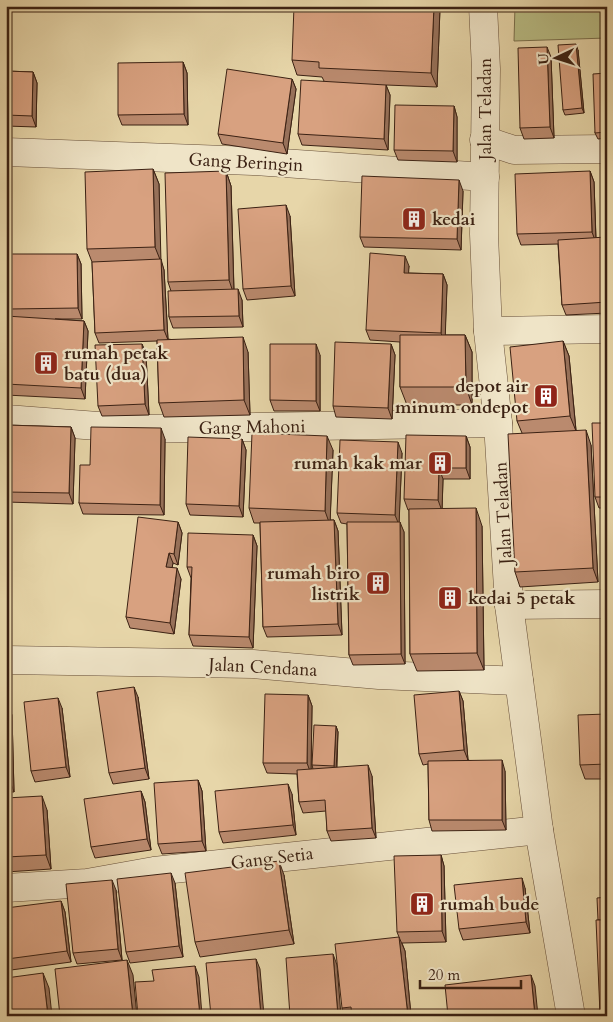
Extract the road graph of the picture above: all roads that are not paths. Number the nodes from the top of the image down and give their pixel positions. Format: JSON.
{"nodes":[{"id":1,"x":483,"y":6,"type":"edge"},
{"id":2,"x":484,"y":140,"type":"junction"},
{"id":3,"x":607,"y":148,"type":"edge"},
{"id":4,"x":6,"y":152,"type":"edge"},
{"id":5,"x":485,"y":177,"type":"junction"},
{"id":6,"x":607,"y":329,"type":"edge"},
{"id":7,"x":488,"y":330,"type":"junction"},
{"id":8,"x":6,"y":419,"type":"edge"},
{"id":9,"x":498,"y":423,"type":"junction"},
{"id":10,"x":607,"y":604,"type":"edge"},
{"id":11,"x":509,"y":605,"type":"junction"},
{"id":12,"x":6,"y":660,"type":"edge"},
{"id":13,"x":519,"y":681,"type":"junction"},
{"id":14,"x":539,"y":830,"type":"junction"},
{"id":15,"x":6,"y":888,"type":"edge"},
{"id":16,"x":571,"y":1016,"type":"edge"}],
"edges":[{"from":1,"to":2,"type":"street","name":"Jalan Teladan"},
{"from":2,"to":3,"type":"street"},
{"from":2,"to":5,"type":"street","name":"Jalan Teladan"},
{"from":4,"to":5,"type":"street","name":"Gang Beringin"},
{"from":5,"to":7,"type":"street","name":"Jalan Teladan"},
{"from":6,"to":7,"type":"street"},
{"from":7,"to":9,"type":"street","name":"Jalan Teladan"},
{"from":8,"to":9,"type":"street","name":"Gang Mahoni"},
{"from":9,"to":11,"type":"street","name":"Jalan Teladan"},
{"from":10,"to":11,"type":"street"},
{"from":11,"to":13,"type":"street","name":"Jalan Teladan"},
{"from":12,"to":13,"type":"street","name":"Jalan Cendana"},
{"from":13,"to":14,"type":"street","name":"Jalan Teladan"},
{"from":14,"to":15,"type":"street","name":"Gang Setia"},
{"from":14,"to":16,"type":"street","name":"Jalan Teladan"}]}
